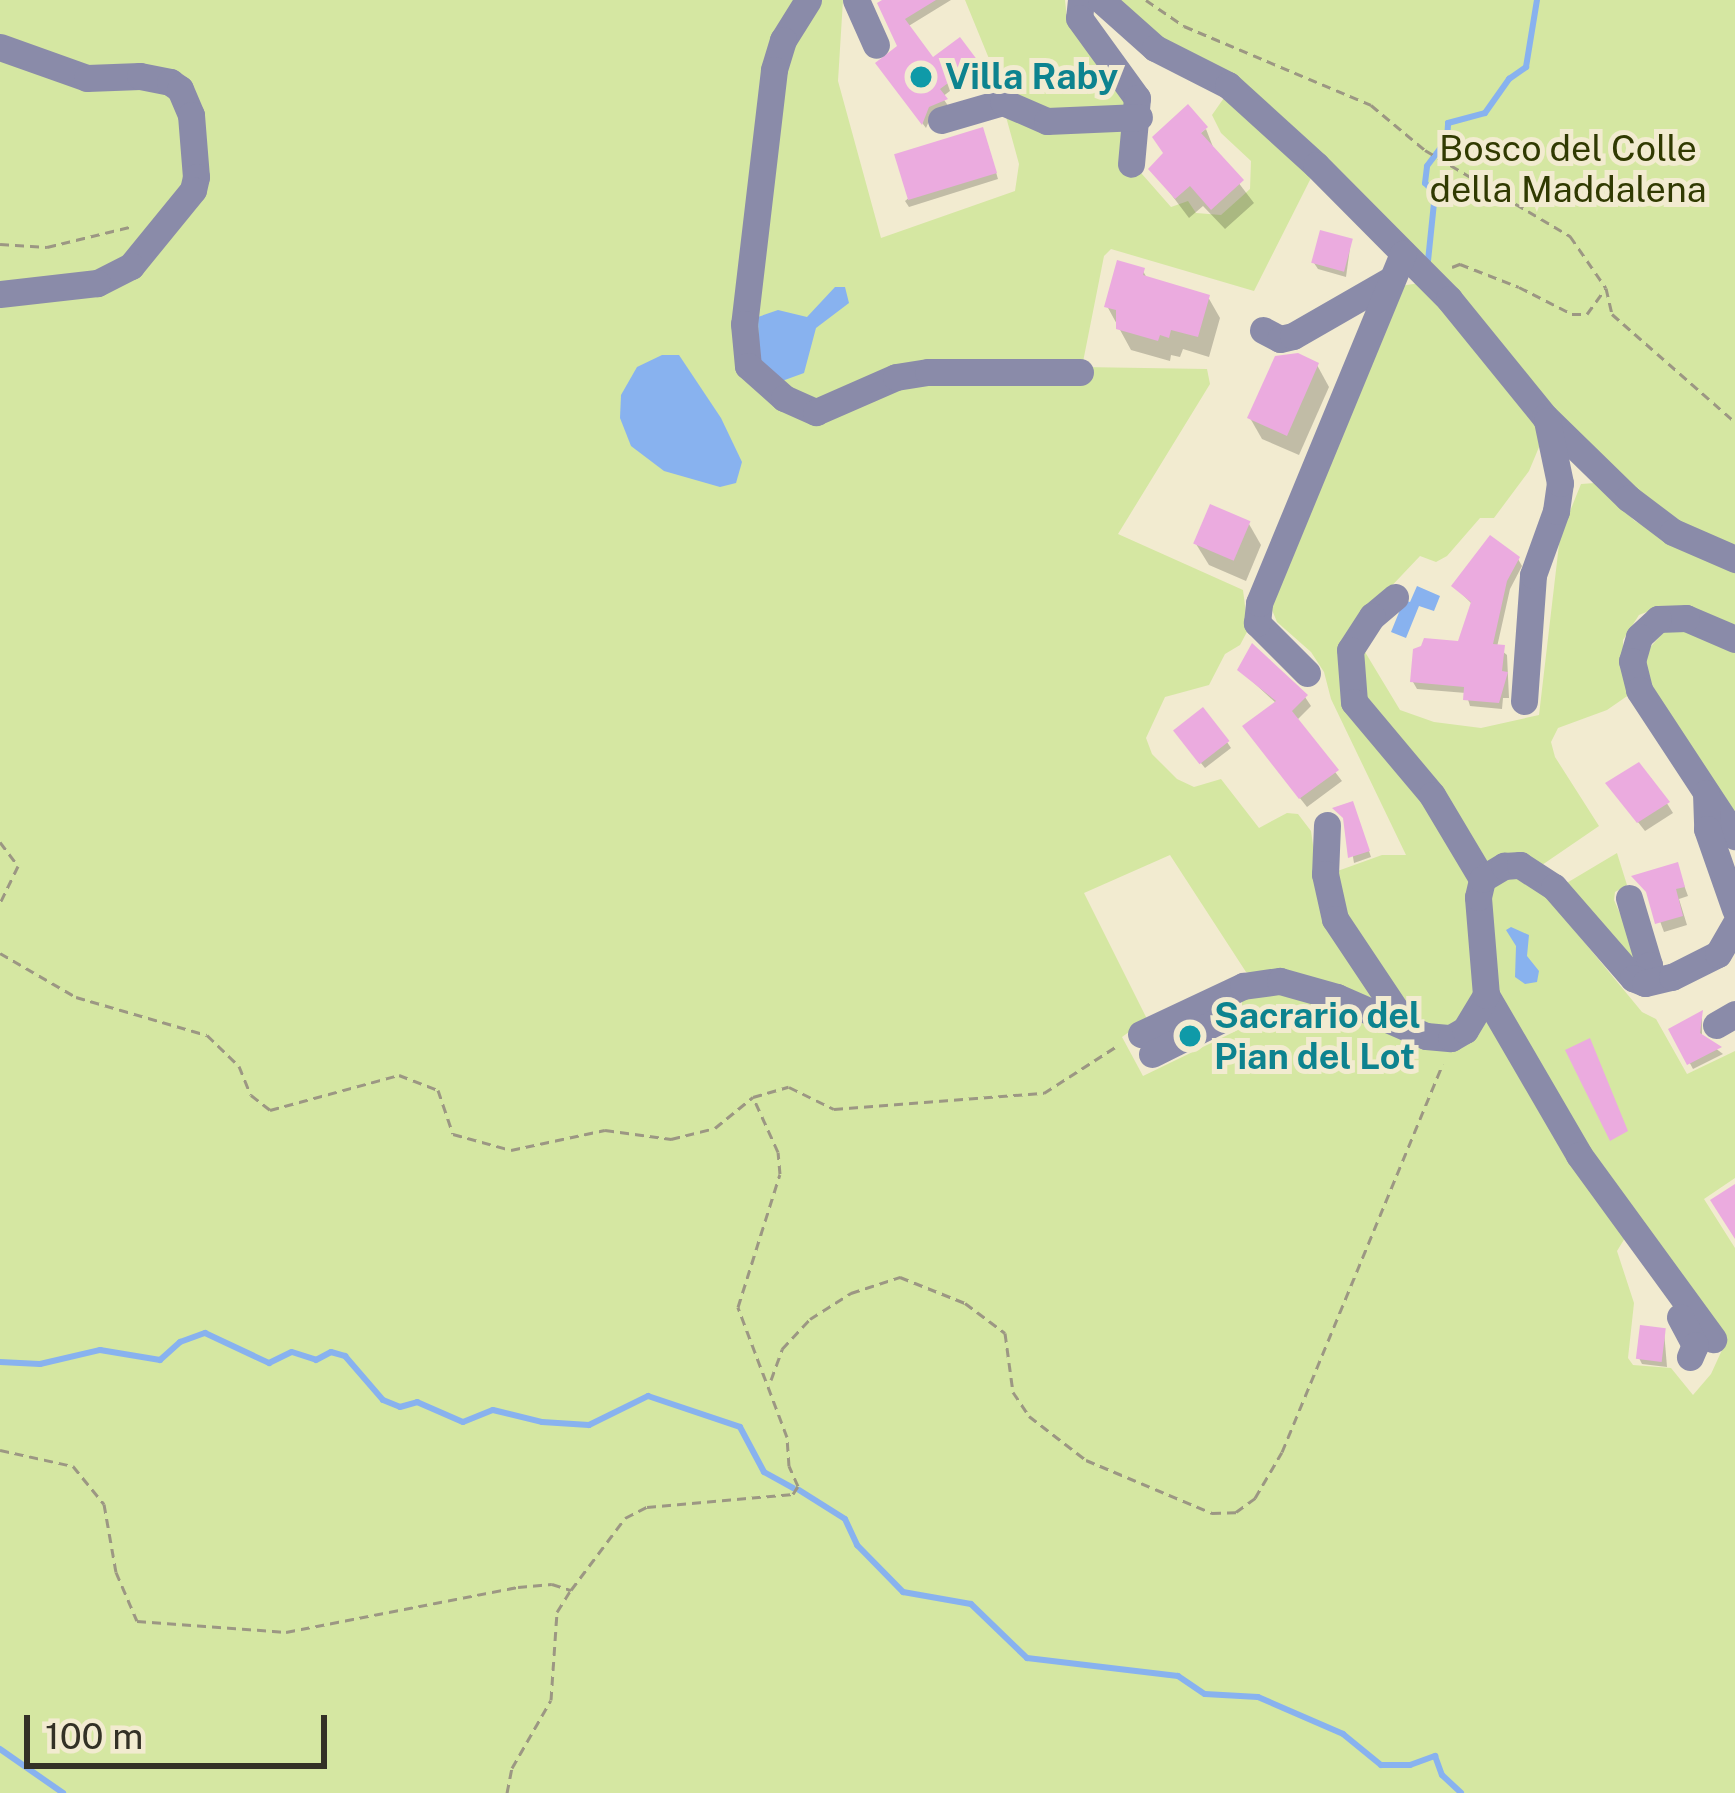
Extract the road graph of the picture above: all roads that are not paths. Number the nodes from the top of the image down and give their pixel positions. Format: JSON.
{"nodes":[{"id":1,"x":808,"y":0,"type":"edge"},
{"id":2,"x":856,"y":0,"type":"edge"},
{"id":3,"x":1081,"y":0,"type":"edge"},
{"id":4,"x":1102,"y":0,"type":"edge"},
{"id":5,"x":876,"y":45,"type":"dead end"},
{"id":6,"x":0,"y":47,"type":"edge"},
{"id":7,"x":1139,"y":117,"type":"junction"},
{"id":8,"x":941,"y":120,"type":"dead end"},
{"id":9,"x":1131,"y":164,"type":"dead end"},
{"id":10,"x":1398,"y":266,"type":"junction"},
{"id":11,"x":0,"y":293,"type":"edge"},
{"id":12,"x":1263,"y":330,"type":"dead end"},
{"id":13,"x":1080,"y":372,"type":"dead end"},
{"id":14,"x":1545,"y":416,"type":"junction"},
{"id":15,"x":1735,"y":559,"type":"edge"},
{"id":16,"x":1395,"y":597,"type":"dead end"},
{"id":17,"x":1735,"y":639,"type":"edge"},
{"id":18,"x":1307,"y":673,"type":"dead end"},
{"id":19,"x":1524,"y":701,"type":"dead end"},
{"id":20,"x":1706,"y":793,"type":"junction"},
{"id":21,"x":1327,"y":825,"type":"dead end"},
{"id":22,"x":1735,"y":836,"type":"edge"},
{"id":23,"x":1481,"y":878,"type":"junction"},
{"id":24,"x":1629,"y":898,"type":"dead end"},
{"id":25,"x":1735,"y":909,"type":"edge"},
{"id":26,"x":1735,"y":925,"type":"edge"},
{"id":27,"x":1645,"y":983,"type":"junction"},
{"id":28,"x":1486,"y":994,"type":"junction"},
{"id":29,"x":1218,"y":1021,"type":"dead end"},
{"id":30,"x":1408,"y":1028,"type":"junction"},
{"id":31,"x":1649,"y":1255,"type":"junction"},
{"id":32,"x":1713,"y":1339,"type":"dead end"},
{"id":33,"x":1690,"y":1357,"type":"dead end"}],
"edges":[{"from":1,"to":13,"type":"street"},
{"from":2,"to":5,"type":"street"},
{"from":3,"to":7,"type":"street"},
{"from":4,"to":10,"type":"street"},
{"from":6,"to":11,"type":"street"},
{"from":7,"to":8,"type":"street"},
{"from":7,"to":9,"type":"street"},
{"from":10,"to":12,"type":"street"},
{"from":10,"to":14,"type":"street"},
{"from":10,"to":18,"type":"street"},
{"from":14,"to":15,"type":"street"},
{"from":14,"to":19,"type":"street"},
{"from":16,"to":23,"type":"street"},
{"from":17,"to":20,"type":"street"},
{"from":20,"to":22,"type":"street"},
{"from":20,"to":25,"type":"street"},
{"from":21,"to":30,"type":"street"},
{"from":23,"to":27,"type":"street"},
{"from":23,"to":28,"type":"street"},
{"from":24,"to":27,"type":"street"},
{"from":26,"to":27,"type":"street"},
{"from":28,"to":30,"type":"street"},
{"from":28,"to":31,"type":"street"},
{"from":29,"to":30,"type":"street"},
{"from":31,"to":32,"type":"street"},
{"from":31,"to":33,"type":"street"}]}
